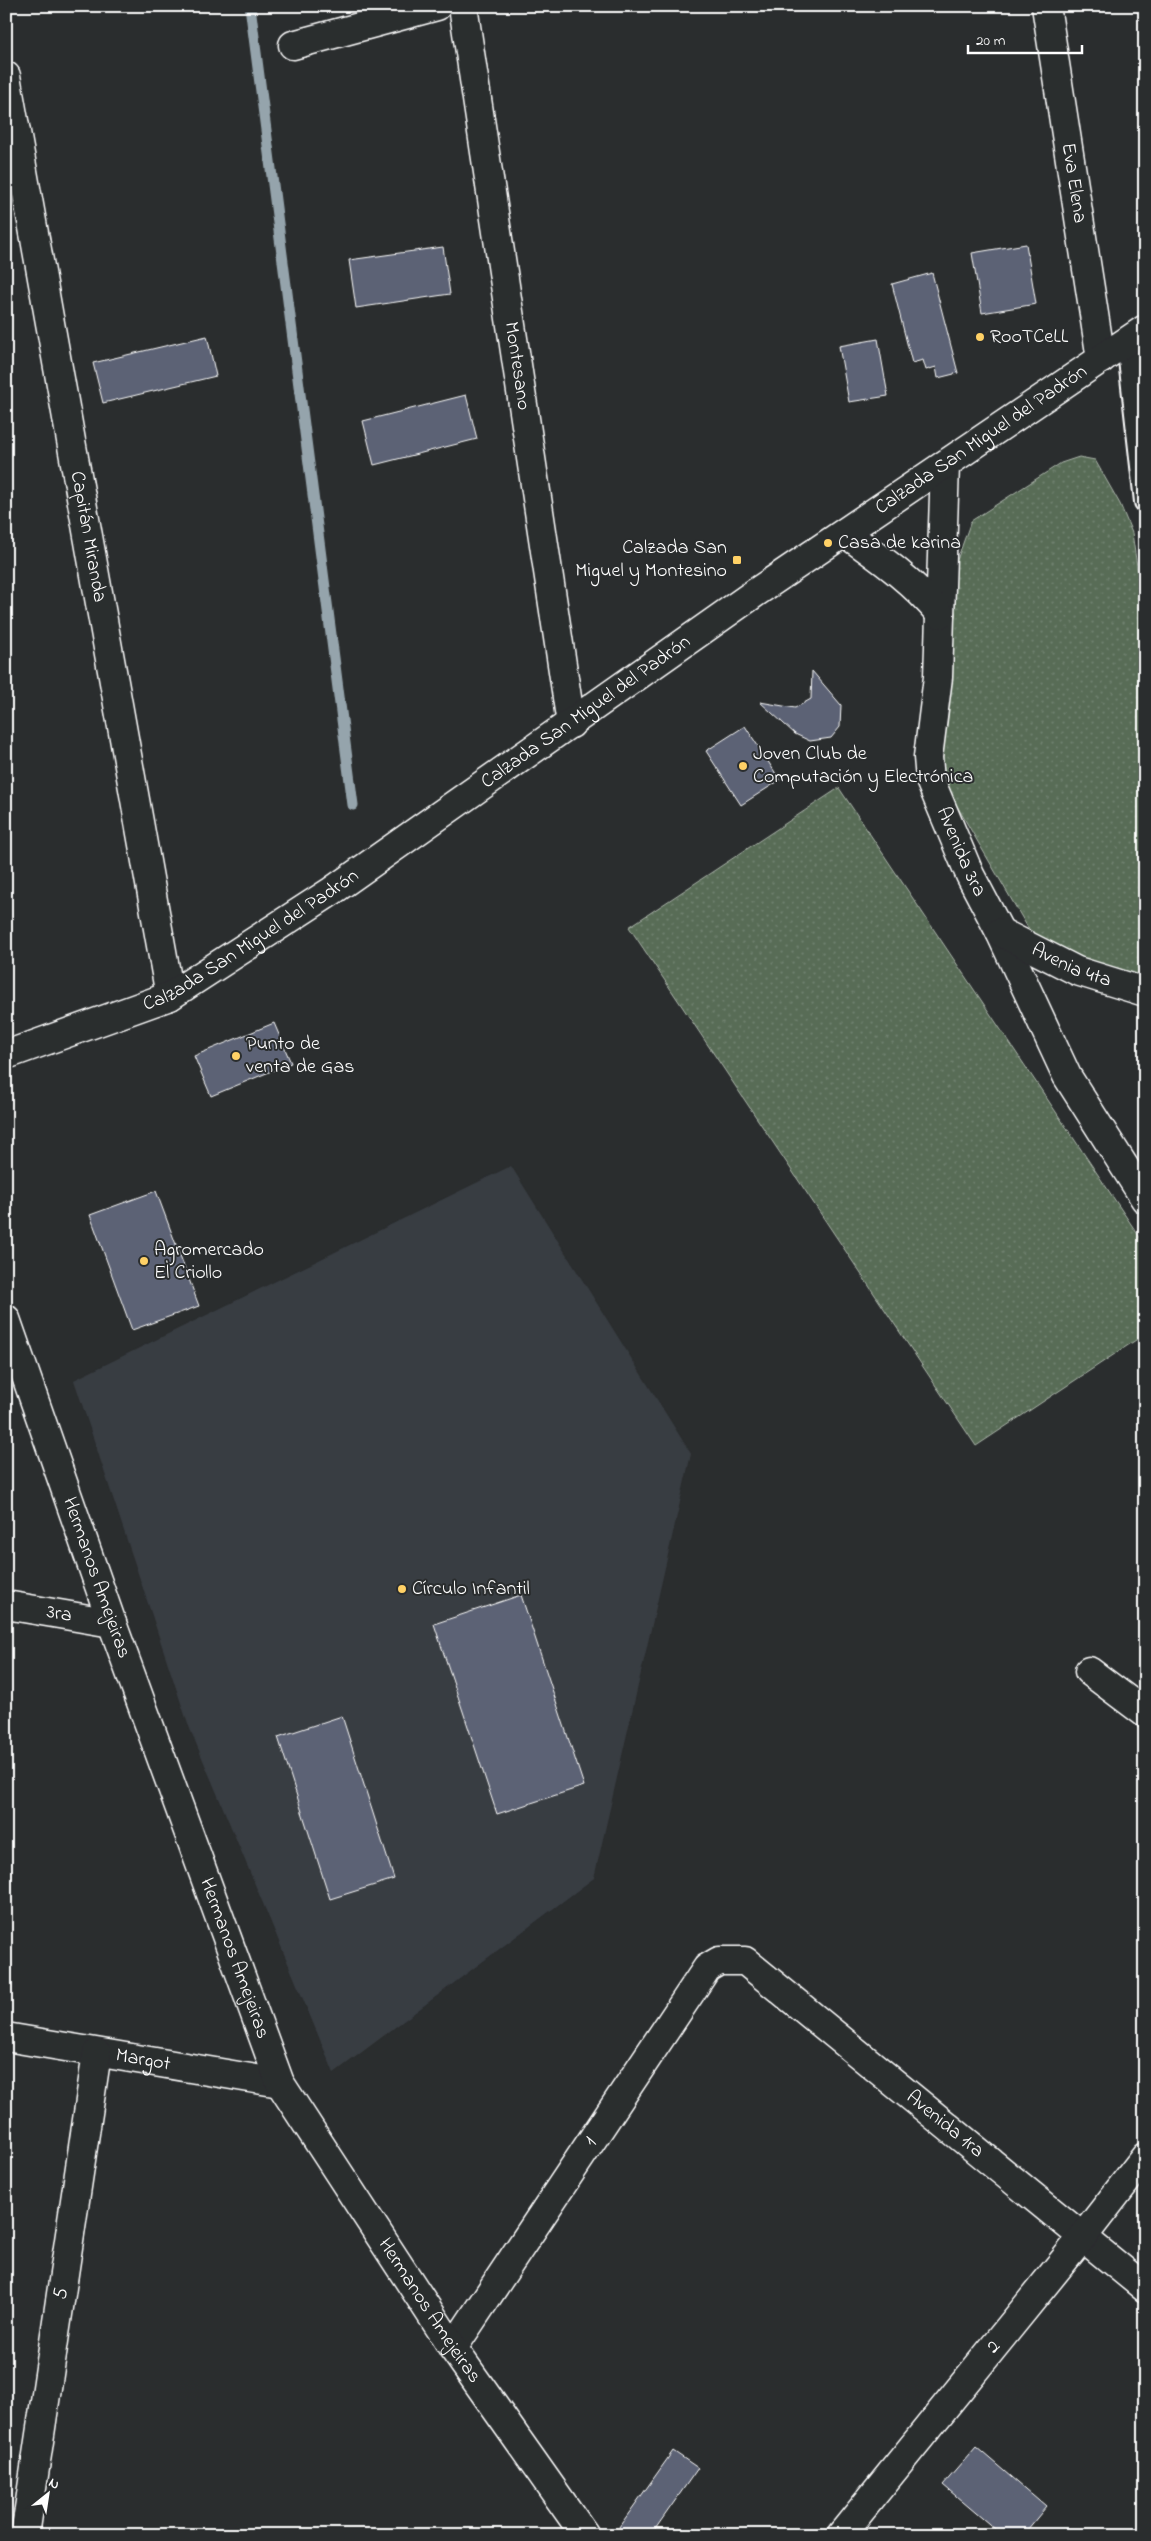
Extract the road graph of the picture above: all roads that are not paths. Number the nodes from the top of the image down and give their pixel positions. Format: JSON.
{"nodes":[{"id":1,"x":438,"y":6,"type":"edge"},
{"id":2,"x":463,"y":6,"type":"edge"},
{"id":3,"x":1046,"y":6,"type":"edge"},
{"id":4,"x":293,"y":45,"type":"dead end"},
{"id":5,"x":6,"y":76,"type":"edge"},
{"id":6,"x":1136,"y":336,"type":"edge"},
{"id":7,"x":1101,"y":359,"type":"junction"},
{"id":8,"x":945,"y":465,"type":"junction"},
{"id":9,"x":1145,"y":502,"type":"edge"},
{"id":10,"x":845,"y":533,"type":"junction"},
{"id":11,"x":940,"y":614,"type":"junction"},
{"id":12,"x":570,"y":724,"type":"junction"},
{"id":13,"x":1000,"y":932,"type":"junction"},
{"id":14,"x":1145,"y":992,"type":"edge"},
{"id":15,"x":170,"y":996,"type":"junction"},
{"id":16,"x":6,"y":1055,"type":"edge"},
{"id":17,"x":1145,"y":1199,"type":"edge"},
{"id":18,"x":6,"y":1319,"type":"edge"},
{"id":19,"x":6,"y":1604,"type":"edge"},
{"id":20,"x":112,"y":1623,"type":"junction"},
{"id":21,"x":1089,"y":1671,"type":"dead end"},
{"id":22,"x":1145,"y":1713,"type":"edge"},
{"id":23,"x":745,"y":1961,"type":"joint"},
{"id":24,"x":6,"y":2036,"type":"edge"},
{"id":25,"x":97,"y":2052,"type":"junction"},
{"id":26,"x":280,"y":2083,"type":"junction"},
{"id":27,"x":1145,"y":2157,"type":"edge"},
{"id":28,"x":1082,"y":2238,"type":"junction"},
{"id":29,"x":1145,"y":2288,"type":"edge"},
{"id":30,"x":453,"y":2348,"type":"junction"},
{"id":31,"x":26,"y":2535,"type":"edge"},
{"id":32,"x":585,"y":2535,"type":"edge"},
{"id":33,"x":841,"y":2535,"type":"edge"}],
"edges":[{"from":1,"to":4,"type":"street"},
{"from":2,"to":12,"type":"street","name":"Montesano"},
{"from":3,"to":7,"type":"street","name":"Eva Elena"},
{"from":5,"to":15,"type":"street","name":"Capitán Miranda"},
{"from":6,"to":7,"type":"street","name":"Calzada San Miguel del Padrón"},
{"from":6,"to":9,"type":"lane"},
{"from":7,"to":8,"type":"street","name":"Calzada San Miguel del Padrón"},
{"from":8,"to":10,"type":"street","name":"Calzada San Miguel del Padrón"},
{"from":8,"to":11,"type":"street","name":"Avenida 3ra"},
{"from":10,"to":11,"type":"street"},
{"from":10,"to":12,"type":"street","name":"Calzada San Miguel del Padrón"},
{"from":11,"to":13,"type":"street","name":"Avenida 3ra"},
{"from":12,"to":15,"type":"street","name":"Calzada San Miguel del Padrón"},
{"from":13,"to":14,"type":"street","name":"Avenia 4ta"},
{"from":13,"to":17,"type":"street","name":"Avenida 3ra"},
{"from":15,"to":16,"type":"street","name":"Calzada San Miguel del Padrón"},
{"from":18,"to":20,"type":"street","name":"Hermanos Amejeiras"},
{"from":19,"to":20,"type":"street","name":"3ra"},
{"from":20,"to":26,"type":"street","name":"Hermanos Amejeiras"},
{"from":21,"to":22,"type":"street"},
{"from":23,"to":28,"type":"street","name":"Avenida 1ra"},
{"from":23,"to":30,"type":"street","name":"1"},
{"from":24,"to":25,"type":"street","name":"Margot"},
{"from":25,"to":26,"type":"street","name":"Margot"},
{"from":25,"to":31,"type":"street","name":"5"},
{"from":26,"to":30,"type":"street","name":"Hermanos Amejeiras"},
{"from":27,"to":28,"type":"street","name":"2"},
{"from":28,"to":29,"type":"street","name":"Avenida 1ra"},
{"from":28,"to":33,"type":"street","name":"2"},
{"from":30,"to":32,"type":"street","name":"Hermanos Amejeiras"}]}
